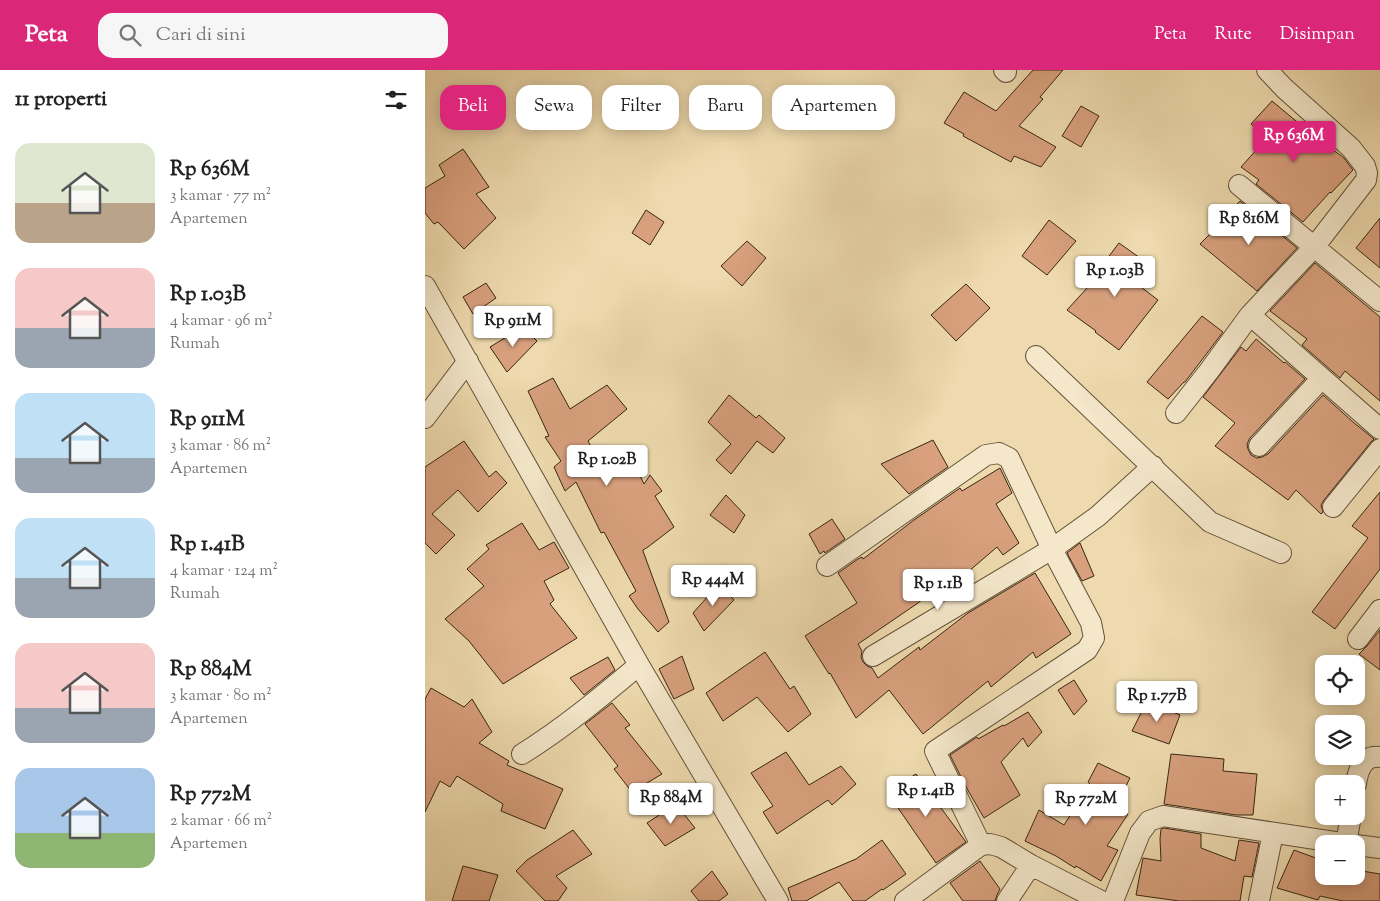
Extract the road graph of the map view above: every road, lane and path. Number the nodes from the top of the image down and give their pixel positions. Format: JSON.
{"nodes":[{"id":1,"x":1267,"y":70,"type":"edge"},
{"id":2,"x":1239,"y":185,"type":"dead end"},
{"id":3,"x":1315,"y":246,"type":"junction"},
{"id":4,"x":425,"y":286,"type":"edge"},
{"id":5,"x":1380,"y":301,"type":"edge"},
{"id":6,"x":1250,"y":316,"type":"junction"},
{"id":7,"x":1036,"y":356,"type":"dead end"},
{"id":8,"x":468,"y":361,"type":"junction"},
{"id":9,"x":1322,"y":378,"type":"junction"},
{"id":10,"x":1175,"y":413,"type":"dead end"},
{"id":11,"x":425,"y":418,"type":"edge"},
{"id":12,"x":1380,"y":428,"type":"edge"},
{"id":13,"x":1259,"y":446,"type":"dead end"},
{"id":14,"x":1380,"y":449,"type":"edge"},
{"id":15,"x":1153,"y":466,"type":"junction"},
{"id":16,"x":1333,"y":507,"type":"dead end"},
{"id":17,"x":1052,"y":549,"type":"junction"},
{"id":18,"x":1281,"y":553,"type":"dead end"},
{"id":19,"x":827,"y":566,"type":"dead end"},
{"id":20,"x":1380,"y":610,"type":"edge"},
{"id":21,"x":1358,"y":639,"type":"dead end"},
{"id":22,"x":873,"y":656,"type":"dead end"},
{"id":23,"x":639,"y":665,"type":"junction"},
{"id":24,"x":522,"y":754,"type":"dead end"},
{"id":25,"x":1380,"y":757,"type":"edge"},
{"id":26,"x":1358,"y":775,"type":"edge"},
{"id":27,"x":1273,"y":832,"type":"junction"},
{"id":28,"x":1315,"y":839,"type":"edge"},
{"id":29,"x":981,"y":845,"type":"junction"},
{"id":30,"x":1365,"y":846,"type":"edge"},
{"id":31,"x":1380,"y":848,"type":"edge"},
{"id":32,"x":1031,"y":865,"type":"junction"},
{"id":33,"x":779,"y":901,"type":"edge"},
{"id":34,"x":905,"y":901,"type":"edge"},
{"id":35,"x":1007,"y":901,"type":"edge"},
{"id":36,"x":1101,"y":901,"type":"edge"},
{"id":37,"x":1113,"y":901,"type":"edge"},
{"id":38,"x":1259,"y":901,"type":"edge"}],
"edges":[{"from":1,"to":3,"type":"street"},
{"from":2,"to":3,"type":"street"},
{"from":3,"to":5,"type":"street"},
{"from":3,"to":6,"type":"street"},
{"from":4,"to":8,"type":"street"},
{"from":6,"to":9,"type":"street"},
{"from":6,"to":10,"type":"street"},
{"from":7,"to":15,"type":"street"},
{"from":8,"to":11,"type":"street"},
{"from":8,"to":23,"type":"street"},
{"from":9,"to":12,"type":"street"},
{"from":9,"to":13,"type":"street"},
{"from":14,"to":16,"type":"street"},
{"from":15,"to":17,"type":"street"},
{"from":15,"to":18,"type":"street"},
{"from":17,"to":19,"type":"street"},
{"from":17,"to":22,"type":"street"},
{"from":17,"to":29,"type":"street"},
{"from":20,"to":21,"type":"street"},
{"from":23,"to":24,"type":"street"},
{"from":23,"to":33,"type":"street"},
{"from":25,"to":26,"type":"street"},
{"from":27,"to":28,"type":"street"},
{"from":27,"to":37,"type":"street"},
{"from":27,"to":38,"type":"street"},
{"from":29,"to":32,"type":"street"},
{"from":29,"to":34,"type":"street"},
{"from":30,"to":31,"type":"street"},
{"from":32,"to":35,"type":"street"},
{"from":32,"to":36,"type":"street"}]}
